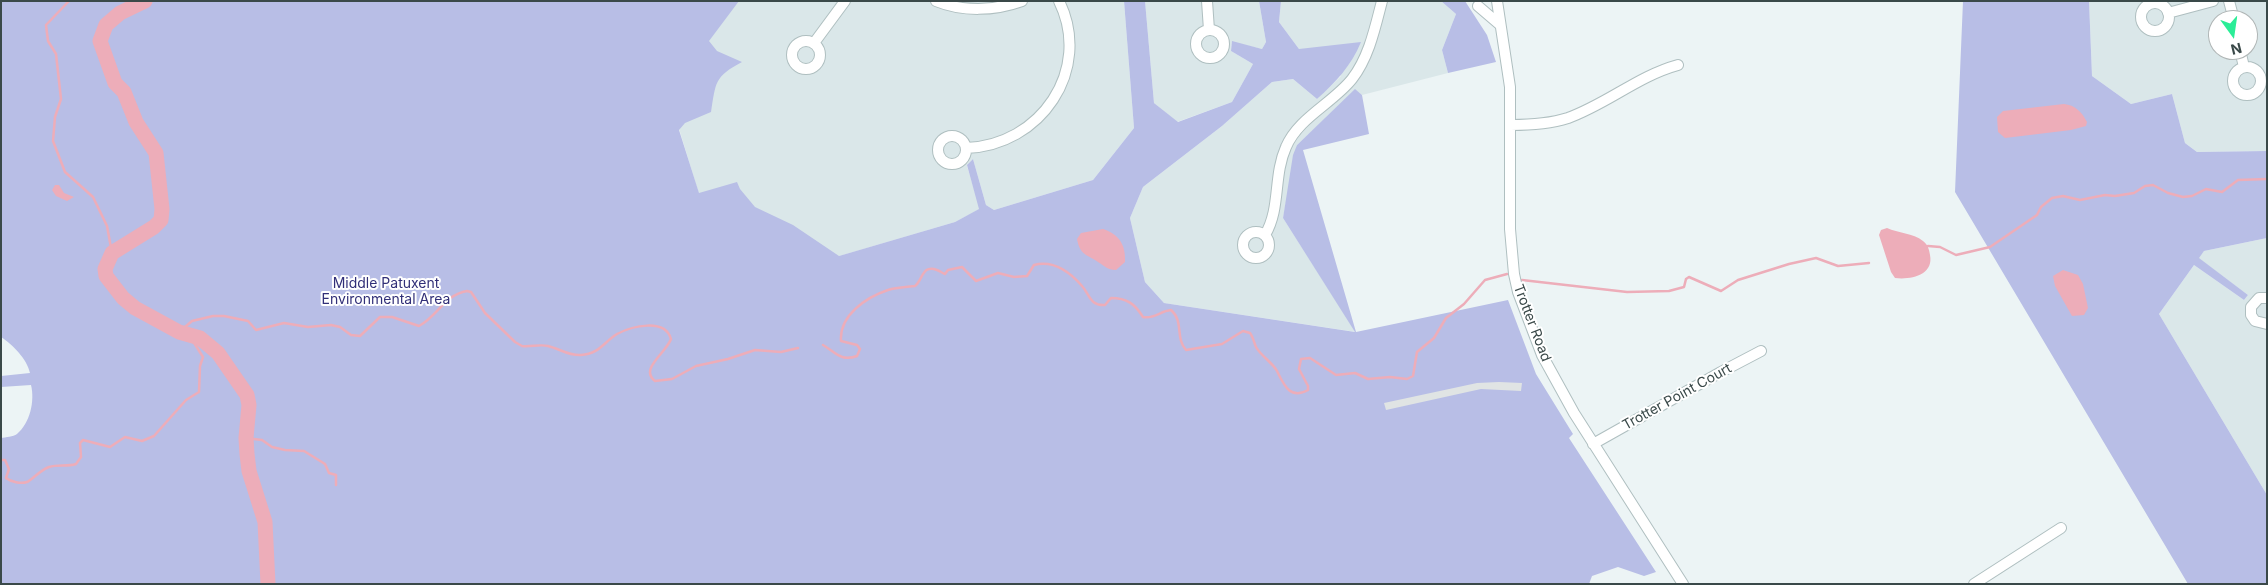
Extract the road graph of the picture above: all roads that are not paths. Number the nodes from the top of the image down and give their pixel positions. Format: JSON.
{"nodes":[{"id":1,"x":845,"y":1,"type":"edge"},
{"id":2,"x":936,"y":1,"type":"edge"},
{"id":3,"x":1022,"y":1,"type":"edge"},
{"id":4,"x":1059,"y":1,"type":"edge"},
{"id":5,"x":1206,"y":1,"type":"edge"},
{"id":6,"x":1382,"y":1,"type":"edge"},
{"id":7,"x":1492,"y":1,"type":"edge"},
{"id":8,"x":1497,"y":1,"type":"edge"},
{"id":9,"x":2213,"y":1,"type":"edge"},
{"id":10,"x":1475,"y":3,"type":"edge"},
{"id":11,"x":2168,"y":13,"type":"dead end"},
{"id":12,"x":1500,"y":25,"type":"junction"},
{"id":13,"x":1209,"y":30,"type":"dead end"},
{"id":14,"x":814,"y":43,"type":"dead end"},
{"id":15,"x":2242,"y":60,"type":"edge"},
{"id":16,"x":1678,"y":65,"type":"dead end"},
{"id":17,"x":2244,"y":67,"type":"dead end"},
{"id":18,"x":1511,"y":125,"type":"junction"},
{"id":19,"x":966,"y":148,"type":"dead end"},
{"id":20,"x":1265,"y":235,"type":"dead end"},
{"id":21,"x":2267,"y":298,"type":"edge"},
{"id":22,"x":2267,"y":324,"type":"edge"},
{"id":23,"x":1761,"y":352,"type":"dead end"},
{"id":24,"x":1593,"y":444,"type":"junction"},
{"id":25,"x":2061,"y":528,"type":"dead end"},
{"id":26,"x":1683,"y":584,"type":"edge"},
{"id":27,"x":1974,"y":584,"type":"edge"}],
"edges":[{"from":1,"to":14,"type":"street"},
{"from":2,"to":3,"type":"street"},
{"from":4,"to":19,"type":"street"},
{"from":5,"to":13,"type":"street"},
{"from":6,"to":20,"type":"street"},
{"from":7,"to":10,"type":"street"},
{"from":8,"to":12,"type":"street","name":"Trotter Road"},
{"from":9,"to":11,"type":"street"},
{"from":10,"to":12,"type":"street"},
{"from":12,"to":18,"type":"street","name":"Trotter Road"},
{"from":15,"to":17,"type":"street"},
{"from":16,"to":18,"type":"street"},
{"from":18,"to":24,"type":"street","name":"Trotter Road"},
{"from":21,"to":22,"type":"street"},
{"from":23,"to":24,"type":"street","name":"Trotter Point Court"},
{"from":24,"to":26,"type":"street","name":"Trotter Road"},
{"from":25,"to":27,"type":"street"}]}
